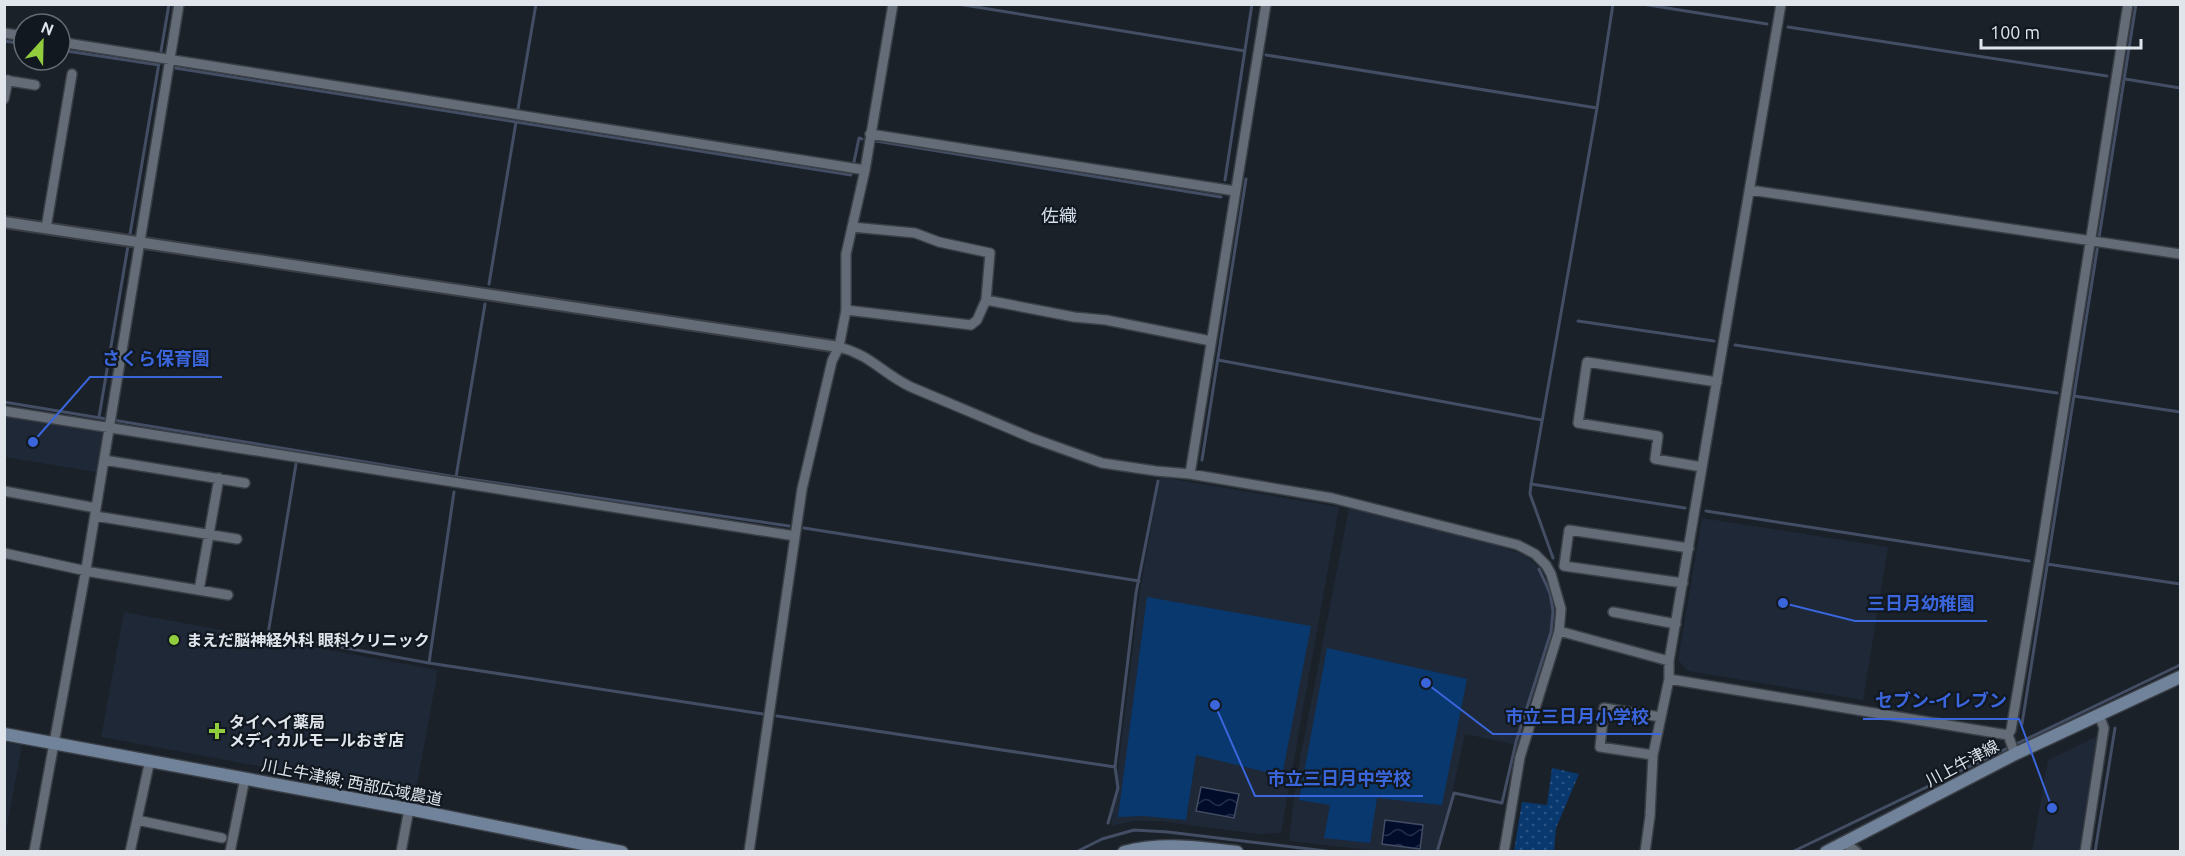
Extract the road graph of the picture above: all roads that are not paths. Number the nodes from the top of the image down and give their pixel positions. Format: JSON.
{"nodes":[{"id":1,"x":178,"y":4,"type":"edge"},
{"id":2,"x":893,"y":4,"type":"edge"},
{"id":3,"x":1266,"y":4,"type":"edge"},
{"id":4,"x":1781,"y":4,"type":"edge"},
{"id":5,"x":2128,"y":4,"type":"edge"},
{"id":6,"x":72,"y":44,"type":"edge"},
{"id":7,"x":170,"y":59,"type":"junction"},
{"id":8,"x":72,"y":74,"type":"dead end"},
{"id":9,"x":6,"y":80,"type":"edge"},
{"id":10,"x":36,"y":85,"type":"dead end"},
{"id":11,"x":4,"y":99,"type":"edge"},
{"id":12,"x":870,"y":134,"type":"junction"},
{"id":13,"x":865,"y":170,"type":"junction"},
{"id":14,"x":1749,"y":190,"type":"junction"},
{"id":15,"x":1235,"y":191,"type":"junction"},
{"id":16,"x":4,"y":222,"type":"edge"},
{"id":17,"x":852,"y":227,"type":"junction"},
{"id":18,"x":46,"y":228,"type":"junction"},
{"id":19,"x":2091,"y":240,"type":"junction"},
{"id":20,"x":139,"y":242,"type":"junction"},
{"id":21,"x":2181,"y":254,"type":"edge"},
{"id":22,"x":986,"y":300,"type":"junction"},
{"id":23,"x":846,"y":310,"type":"junction"},
{"id":24,"x":1211,"y":341,"type":"junction"},
{"id":25,"x":839,"y":348,"type":"junction"},
{"id":26,"x":1717,"y":382,"type":"junction"},
{"id":27,"x":4,"y":411,"type":"edge"},
{"id":28,"x":110,"y":428,"type":"junction"},
{"id":29,"x":104,"y":460,"type":"junction"},
{"id":30,"x":1702,"y":467,"type":"junction"},
{"id":31,"x":1190,"y":474,"type":"junction"},
{"id":32,"x":219,"y":478,"type":"junction"},
{"id":33,"x":245,"y":483,"type":"dead end"},
{"id":34,"x":4,"y":491,"type":"edge"},
{"id":35,"x":96,"y":512,"type":"junction"},
{"id":36,"x":209,"y":534,"type":"junction"},
{"id":37,"x":795,"y":536,"type":"junction"},
{"id":38,"x":237,"y":539,"type":"dead end"},
{"id":39,"x":1689,"y":548,"type":"junction"},
{"id":40,"x":4,"y":553,"type":"edge"},
{"id":41,"x":86,"y":569,"type":"junction"},
{"id":42,"x":1683,"y":583,"type":"junction"},
{"id":43,"x":200,"y":590,"type":"junction"},
{"id":44,"x":228,"y":595,"type":"dead end"},
{"id":45,"x":1613,"y":612,"type":"dead end"},
{"id":46,"x":1676,"y":624,"type":"junction"},
{"id":47,"x":1559,"y":631,"type":"junction"},
{"id":48,"x":1669,"y":661,"type":"junction"},
{"id":49,"x":2181,"y":677,"type":"edge"},
{"id":50,"x":1669,"y":679,"type":"junction"},
{"id":51,"x":2099,"y":715,"type":"junction"},
{"id":52,"x":1661,"y":717,"type":"junction"},
{"id":53,"x":4,"y":734,"type":"edge"},
{"id":54,"x":2008,"y":735,"type":"junction"},
{"id":55,"x":55,"y":742,"type":"junction"},
{"id":56,"x":2015,"y":754,"type":"junction"},
{"id":57,"x":1653,"y":755,"type":"junction"},
{"id":58,"x":150,"y":760,"type":"junction"},
{"id":59,"x":245,"y":778,"type":"junction"},
{"id":60,"x":409,"y":809,"type":"junction"},
{"id":61,"x":137,"y":820,"type":"junction"},
{"id":62,"x":222,"y":838,"type":"dead end"},
{"id":63,"x":1845,"y":843,"type":"junction"},
{"id":64,"x":34,"y":852,"type":"edge"},
{"id":65,"x":130,"y":852,"type":"edge"},
{"id":66,"x":231,"y":852,"type":"edge"},
{"id":67,"x":401,"y":852,"type":"edge"},
{"id":68,"x":622,"y":852,"type":"edge"},
{"id":69,"x":749,"y":852,"type":"edge"},
{"id":70,"x":1124,"y":852,"type":"edge"},
{"id":71,"x":1237,"y":852,"type":"edge"},
{"id":72,"x":1504,"y":852,"type":"edge"},
{"id":73,"x":1645,"y":852,"type":"edge"},
{"id":74,"x":1826,"y":852,"type":"edge"},
{"id":75,"x":1856,"y":852,"type":"edge"},
{"id":76,"x":2085,"y":852,"type":"edge"}],
"edges":[{"from":1,"to":7,"type":"street"},
{"from":2,"to":12,"type":"street"},
{"from":3,"to":15,"type":"street"},
{"from":4,"to":14,"type":"street"},
{"from":5,"to":19,"type":"street"},
{"from":6,"to":7,"type":"street"},
{"from":7,"to":13,"type":"street"},
{"from":7,"to":20,"type":"street"},
{"from":8,"to":18,"type":"street"},
{"from":9,"to":10,"type":"street"},
{"from":9,"to":11,"type":"street"},
{"from":12,"to":13,"type":"street"},
{"from":12,"to":15,"type":"street"},
{"from":13,"to":17,"type":"street"},
{"from":14,"to":19,"type":"street"},
{"from":14,"to":26,"type":"street"},
{"from":15,"to":24,"type":"street"},
{"from":16,"to":18,"type":"street"},
{"from":17,"to":22,"type":"street"},
{"from":17,"to":23,"type":"street"},
{"from":18,"to":20,"type":"street"},
{"from":19,"to":21,"type":"street"},
{"from":19,"to":54,"type":"street"},
{"from":20,"to":25,"type":"street"},
{"from":20,"to":28,"type":"street"},
{"from":22,"to":23,"type":"street"},
{"from":22,"to":24,"type":"street"},
{"from":23,"to":25,"type":"street"},
{"from":24,"to":31,"type":"street"},
{"from":25,"to":31,"type":"street"},
{"from":25,"to":37,"type":"street"},
{"from":26,"to":30,"type":"street"},
{"from":26,"to":30,"type":"street"},
{"from":27,"to":28,"type":"street"},
{"from":28,"to":29,"type":"street"},
{"from":28,"to":37,"type":"street"},
{"from":29,"to":32,"type":"street"},
{"from":29,"to":35,"type":"street"},
{"from":30,"to":39,"type":"street"},
{"from":31,"to":47,"type":"street"},
{"from":32,"to":33,"type":"street"},
{"from":32,"to":36,"type":"street"},
{"from":34,"to":35,"type":"street"},
{"from":35,"to":36,"type":"street"},
{"from":35,"to":41,"type":"street"},
{"from":36,"to":38,"type":"street"},
{"from":36,"to":43,"type":"street"},
{"from":37,"to":69,"type":"street"},
{"from":39,"to":42,"type":"street"},
{"from":39,"to":42,"type":"street"},
{"from":40,"to":41,"type":"street"},
{"from":41,"to":43,"type":"street"},
{"from":41,"to":55,"type":"street"},
{"from":42,"to":46,"type":"street"},
{"from":43,"to":44,"type":"street"},
{"from":45,"to":46,"type":"street"},
{"from":46,"to":48,"type":"street"},
{"from":47,"to":48,"type":"street"},
{"from":47,"to":72,"type":"street"},
{"from":48,"to":50,"type":"street"},
{"from":49,"to":51,"type":"main road","name":"川上牛津線"},
{"from":50,"to":52,"type":"street"},
{"from":50,"to":54,"type":"street"},
{"from":51,"to":56,"type":"main road","name":"川上牛津線"},
{"from":51,"to":76,"type":"street"},
{"from":52,"to":57,"type":"street"},
{"from":52,"to":57,"type":"street"},
{"from":53,"to":55,"type":"main road","name":"川上牛津線; 西部広域農道"},
{"from":54,"to":56,"type":"street"},
{"from":55,"to":58,"type":"main road","name":"川上牛津線; 西部広域農道"},
{"from":55,"to":64,"type":"street"},
{"from":56,"to":63,"type":"main road","name":"川上牛津線"},
{"from":57,"to":73,"type":"street"},
{"from":58,"to":59,"type":"main road","name":"川上牛津線; 西部広域農道"},
{"from":58,"to":61,"type":"street"},
{"from":59,"to":60,"type":"main road","name":"川上牛津線; 西部広域農道"},
{"from":59,"to":66,"type":"street"},
{"from":60,"to":67,"type":"street"},
{"from":60,"to":68,"type":"main road","name":"川上牛津線; 西部広域農道"},
{"from":61,"to":62,"type":"street"},
{"from":61,"to":65,"type":"street"},
{"from":63,"to":74,"type":"main road","name":"川上牛津線"},
{"from":63,"to":75,"type":"street"},
{"from":70,"to":71,"type":"main road"}]}
